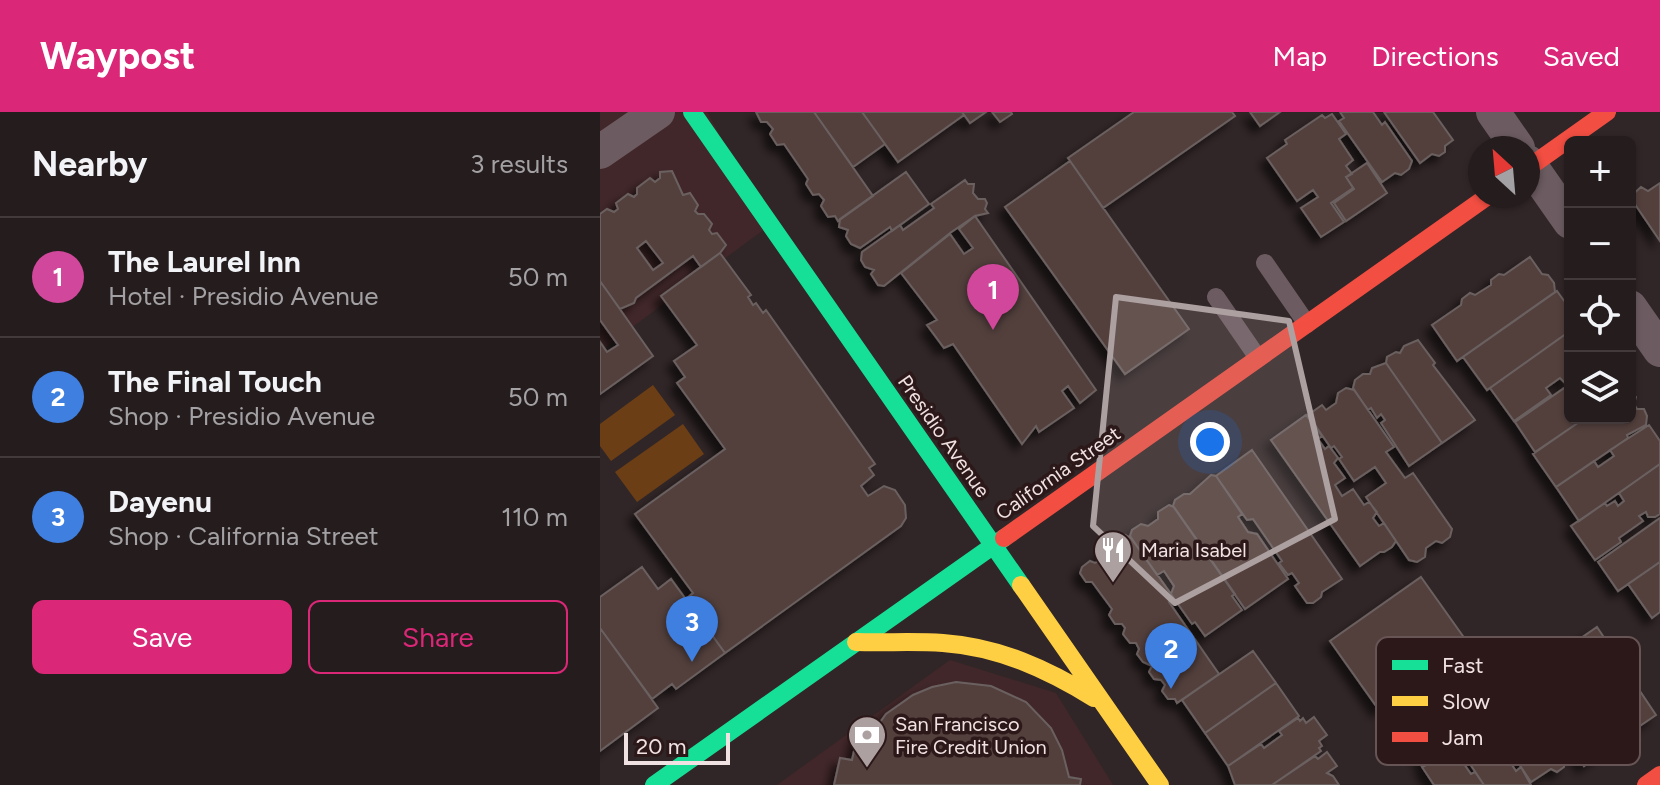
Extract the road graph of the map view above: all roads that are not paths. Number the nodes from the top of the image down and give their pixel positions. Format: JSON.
{"nodes":[{"id":1,"x":658,"y":112,"type":"edge"},
{"id":2,"x":692,"y":112,"type":"edge"},
{"id":3,"x":1493,"y":112,"type":"edge"},
{"id":4,"x":1607,"y":112,"type":"edge"},
{"id":5,"x":1509,"y":136,"type":"edge"},
{"id":6,"x":600,"y":152,"type":"edge"},
{"id":7,"x":1540,"y":153,"type":"edge"},
{"id":8,"x":1540,"y":180,"type":"edge"},
{"id":9,"x":1471,"y":208,"type":"edge"},
{"id":10,"x":1564,"y":214,"type":"edge"},
{"id":11,"x":1265,"y":263,"type":"dead end"},
{"id":12,"x":1216,"y":297,"type":"dead end"},
{"id":13,"x":1636,"y":316,"type":"edge"},
{"id":14,"x":1307,"y":324,"type":"junction"},
{"id":15,"x":1660,"y":350,"type":"edge"},
{"id":16,"x":1258,"y":358,"type":"junction"},
{"id":17,"x":994,"y":545,"type":"junction"},
{"id":18,"x":856,"y":642,"type":"junction"},
{"id":19,"x":1106,"y":705,"type":"junction"},
{"id":20,"x":1660,"y":775,"type":"edge"},
{"id":21,"x":654,"y":785,"type":"edge"},
{"id":22,"x":1160,"y":785,"type":"edge"},
{"id":23,"x":1646,"y":785,"type":"edge"}],
"edges":[{"from":1,"to":6,"type":"street"},
{"from":2,"to":17,"type":"main road","name":"Presidio Avenue"},
{"from":3,"to":5,"type":"street"},
{"from":4,"to":7,"type":"main road"},
{"from":8,"to":10,"type":"street"},
{"from":9,"to":14,"type":"main road","name":"California Street"},
{"from":11,"to":14,"type":"lane"},
{"from":12,"to":16,"type":"lane"},
{"from":13,"to":15,"type":"street"},
{"from":14,"to":16,"type":"main road","name":"California Street"},
{"from":16,"to":17,"type":"main road","name":"California Street"},
{"from":17,"to":18,"type":"main road","name":"California Street"},
{"from":17,"to":19,"type":"main road","name":"Presidio Avenue"},
{"from":18,"to":19,"type":"main road"},
{"from":18,"to":21,"type":"main road","name":"California Street"},
{"from":19,"to":22,"type":"main road","name":"Presidio Avenue"},
{"from":20,"to":23,"type":"main road"}]}
